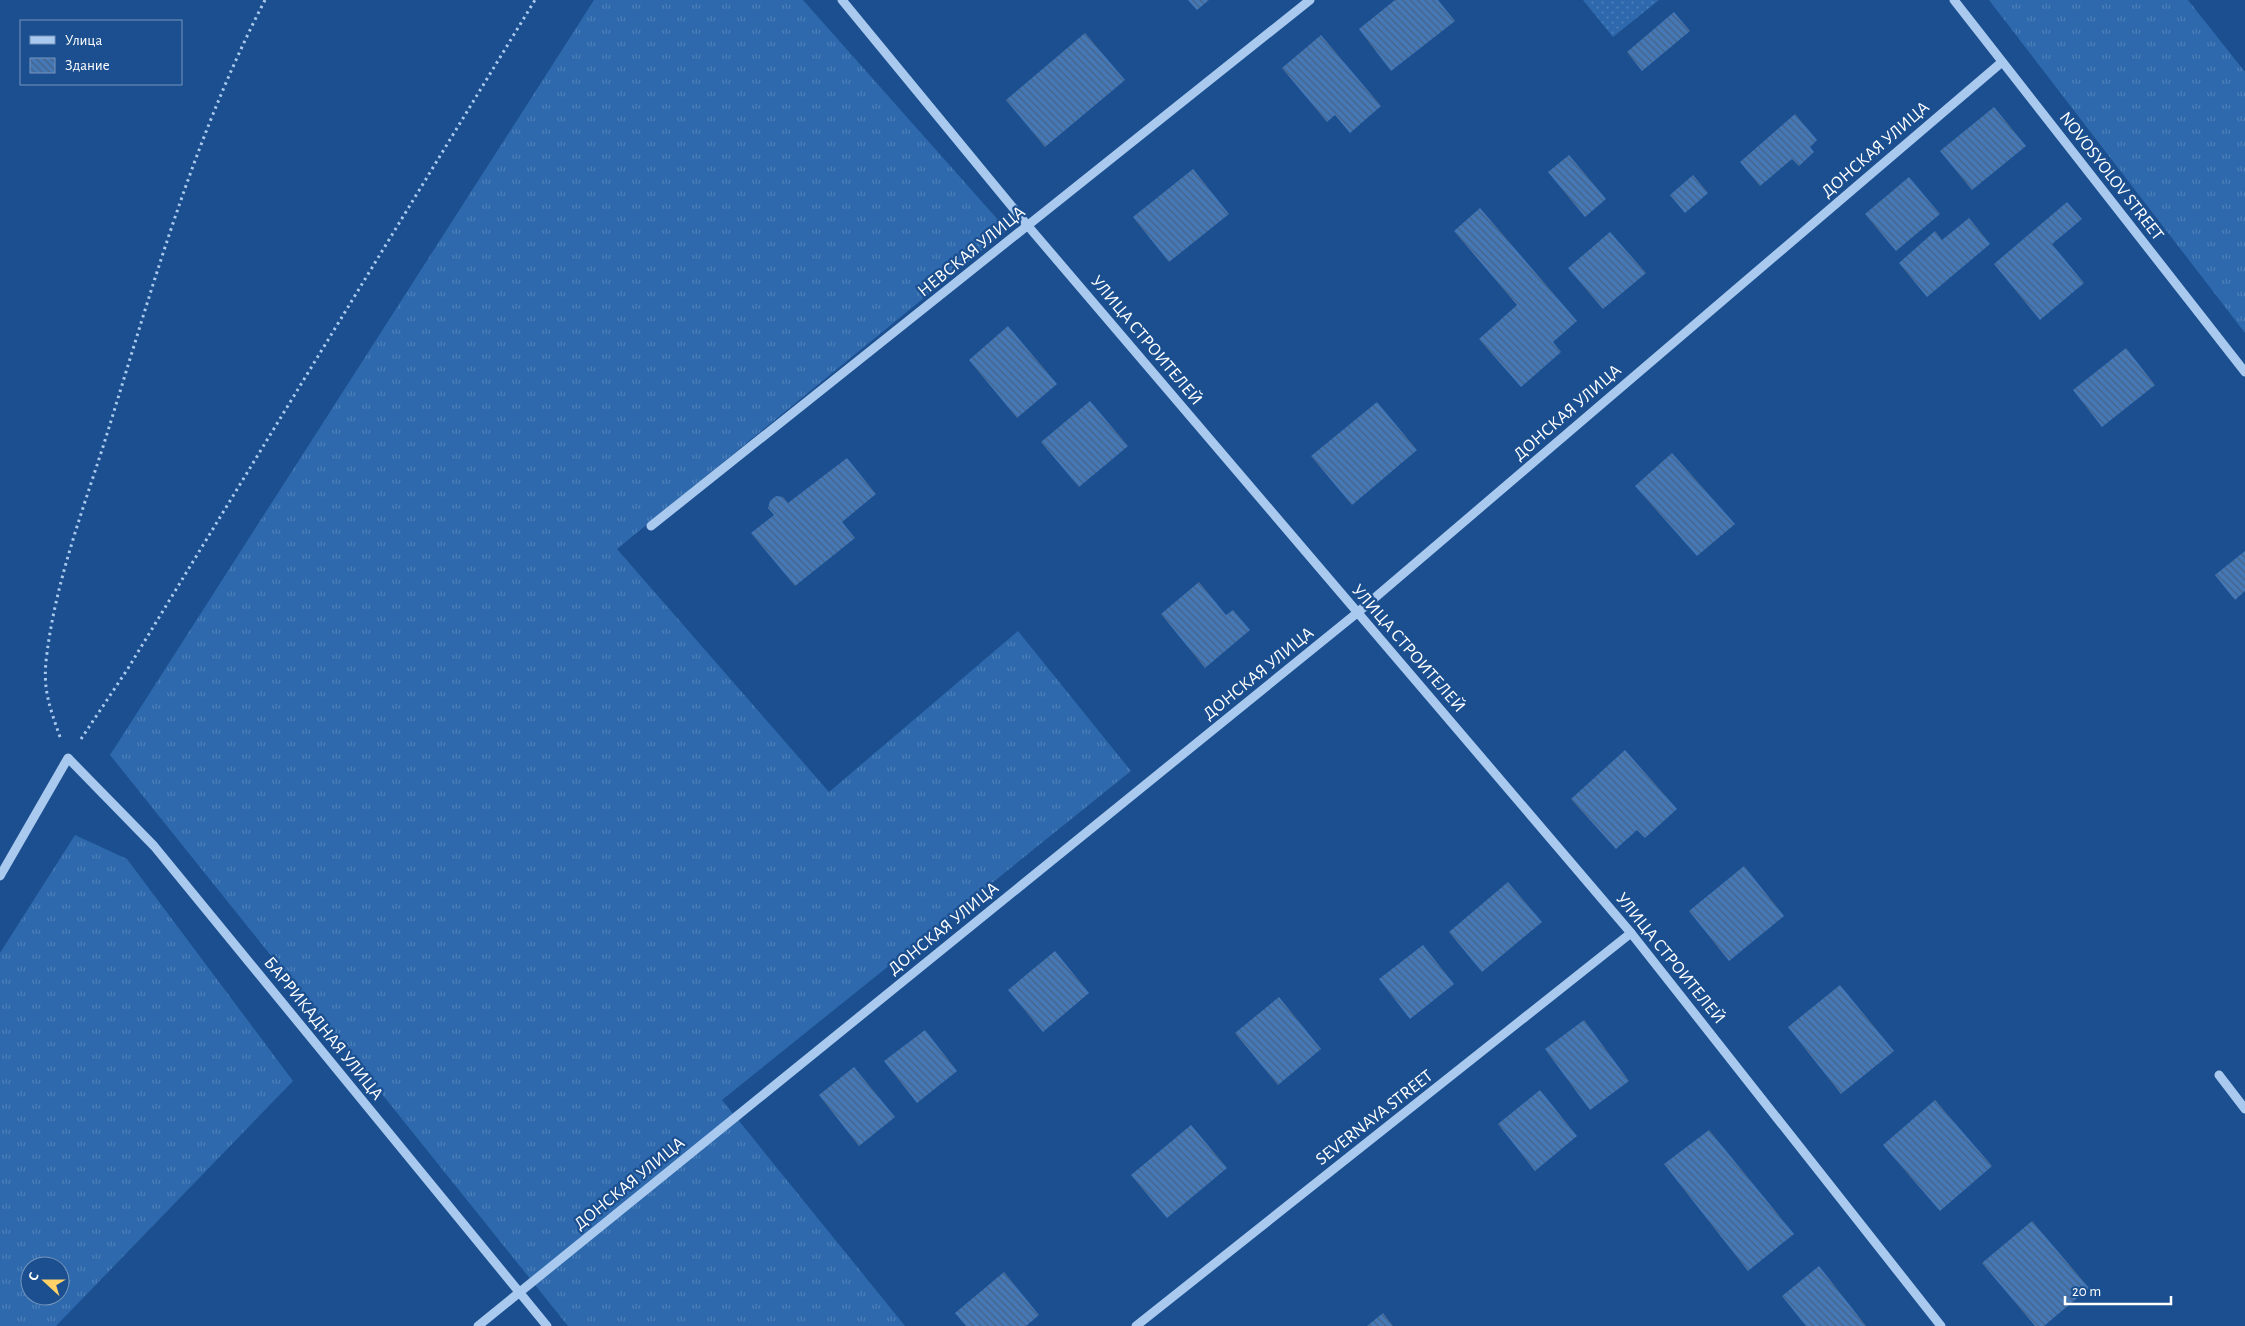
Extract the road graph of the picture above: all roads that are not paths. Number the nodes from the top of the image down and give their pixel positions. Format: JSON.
{"nodes":[{"id":1,"x":842,"y":0,"type":"edge"},
{"id":2,"x":1310,"y":0,"type":"edge"},
{"id":3,"x":1954,"y":0,"type":"edge"},
{"id":4,"x":2002,"y":62,"type":"junction"},
{"id":5,"x":1028,"y":226,"type":"junction"},
{"id":6,"x":2245,"y":372,"type":"edge"},
{"id":7,"x":651,"y":526,"type":"dead end"},
{"id":8,"x":1358,"y":613,"type":"junction"},
{"id":9,"x":0,"y":876,"type":"edge"},
{"id":10,"x":1631,"y":933,"type":"junction"},
{"id":11,"x":2219,"y":1075,"type":"dead end"},
{"id":12,"x":2245,"y":1109,"type":"edge"},
{"id":13,"x":520,"y":1292,"type":"junction"},
{"id":14,"x":478,"y":1326,"type":"edge"},
{"id":15,"x":547,"y":1326,"type":"edge"},
{"id":16,"x":1136,"y":1326,"type":"edge"},
{"id":17,"x":1941,"y":1326,"type":"edge"}],
"edges":[{"from":1,"to":5,"type":"street","name":"УЛИЦА СТРОИТЕЛЕЙ"},
{"from":2,"to":5,"type":"street","name":"НЕВСКАЯ УЛИЦА"},
{"from":3,"to":4,"type":"street","name":"NOVOSYOLOV STREET"},
{"from":4,"to":6,"type":"street","name":"NOVOSYOLOV STREET"},
{"from":4,"to":8,"type":"street","name":"ДОНСКАЯ УЛИЦА"},
{"from":5,"to":7,"type":"street","name":"НЕВСКАЯ УЛИЦА"},
{"from":5,"to":8,"type":"street","name":"УЛИЦА СТРОИТЕЛЕЙ"},
{"from":8,"to":10,"type":"street","name":"УЛИЦА СТРОИТЕЛЕЙ"},
{"from":8,"to":13,"type":"street","name":"ДОНСКАЯ УЛИЦА"},
{"from":9,"to":13,"type":"street","name":"БАРРИКАДНАЯ УЛИЦА"},
{"from":10,"to":16,"type":"street","name":"SEVERNAYA STREET"},
{"from":10,"to":17,"type":"street","name":"УЛИЦА СТРОИТЕЛЕЙ"},
{"from":11,"to":12,"type":"street"},
{"from":13,"to":14,"type":"street","name":"ДОНСКАЯ УЛИЦА"},
{"from":13,"to":15,"type":"street","name":"БАРРИКАДНАЯ УЛИЦА"}]}
